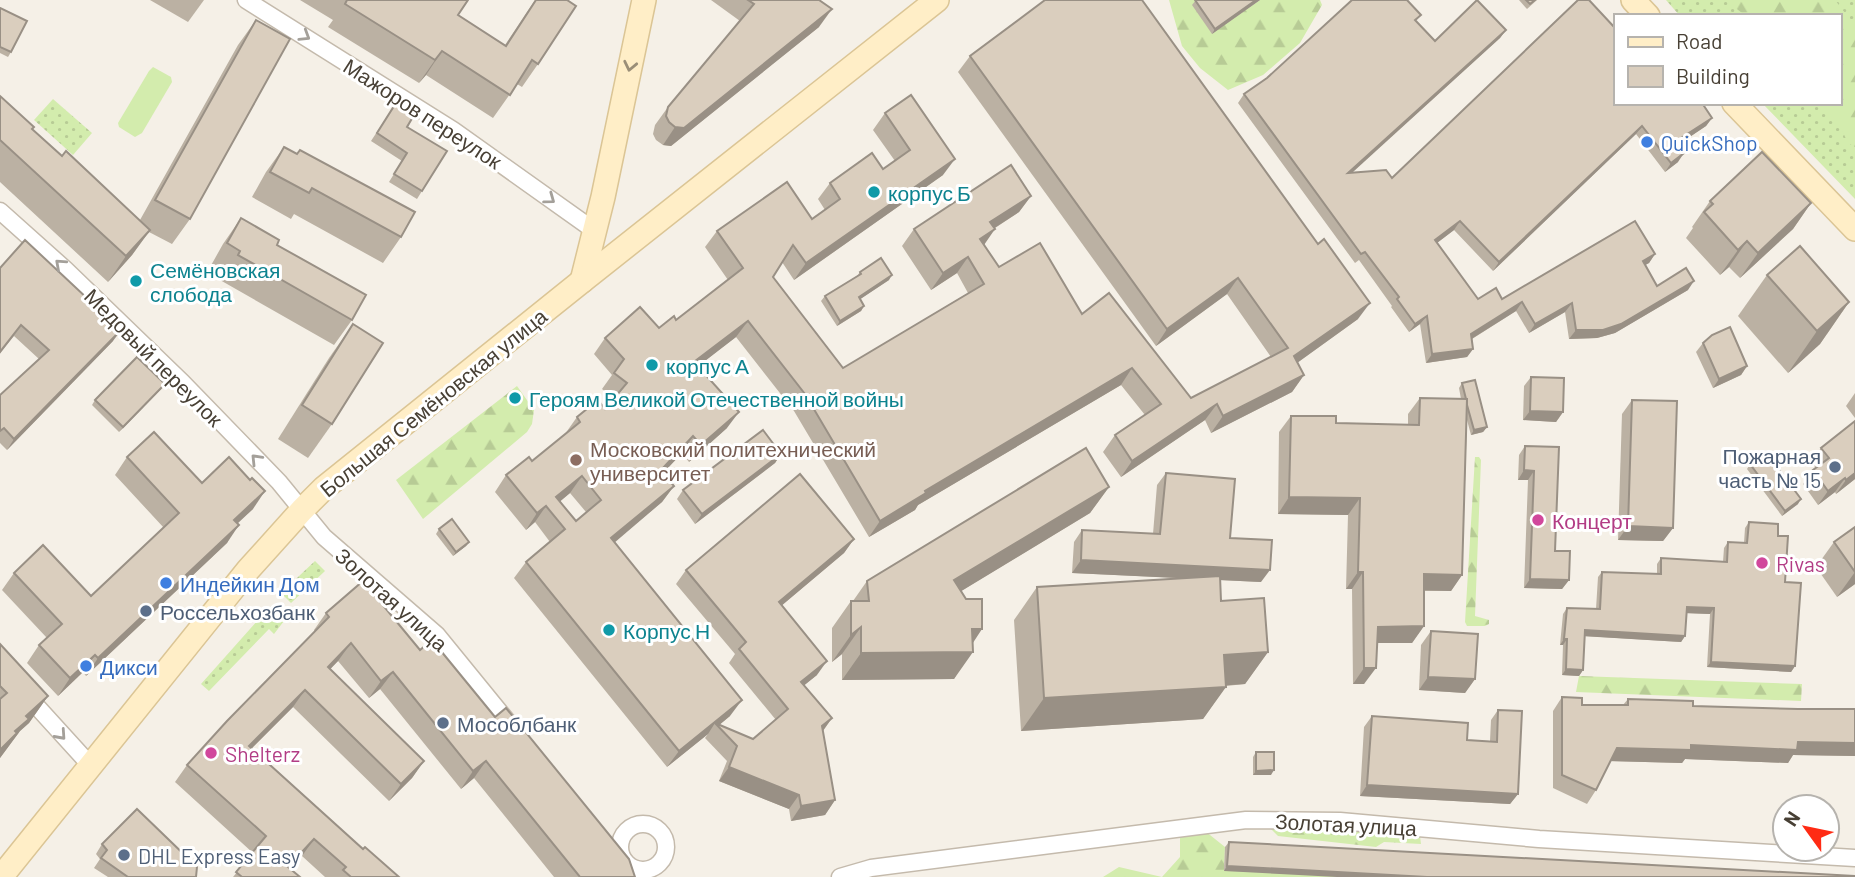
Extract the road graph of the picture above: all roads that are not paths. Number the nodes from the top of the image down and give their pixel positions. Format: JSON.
{"nodes":[{"id":1,"x":246,"y":0,"type":"edge"},
{"id":2,"x":644,"y":0,"type":"edge"},
{"id":3,"x":937,"y":0,"type":"edge"},
{"id":4,"x":1633,"y":0,"type":"edge"},
{"id":5,"x":1646,"y":14,"type":"edge"},
{"id":6,"x":1736,"y":105,"type":"edge"},
{"id":7,"x":0,"y":211,"type":"edge"},
{"id":8,"x":1855,"y":229,"type":"edge"},
{"id":9,"x":595,"y":232,"type":"junction"},
{"id":10,"x":582,"y":281,"type":"junction"},
{"id":11,"x":302,"y":510,"type":"junction"},
{"id":12,"x":0,"y":666,"type":"edge"},
{"id":13,"x":519,"y":735,"type":"edge"},
{"id":14,"x":91,"y":766,"type":"junction"},
{"id":15,"x":602,"y":837,"type":"edge"},
{"id":16,"x":620,"y":845,"type":"junction"},
{"id":17,"x":1855,"y":858,"type":"edge"},
{"id":18,"x":640,"y":874,"type":"edge"},
{"id":19,"x":1,"y":877,"type":"edge"},
{"id":20,"x":840,"y":877,"type":"edge"}],
"edges":[{"from":1,"to":9,"type":"street","name":"Мажоров переулок","one_way":true},
{"from":2,"to":9,"type":"main road","one_way":true},
{"from":3,"to":10,"type":"main road","name":"Большая Семёновская улица"},
{"from":4,"to":5,"type":"main road"},
{"from":6,"to":8,"type":"main road"},
{"from":11,"to":7,"type":"street","name":"Медовый переулок","one_way":true},
{"from":9,"to":10,"type":"main road"},
{"from":10,"to":11,"type":"main road","name":"Большая Семёновская улица"},
{"from":11,"to":13,"type":"street","name":"Золотая улица"},
{"from":11,"to":14,"type":"main road","name":"Большая Семёновская улица"},
{"from":12,"to":14,"type":"street","one_way":true},
{"from":14,"to":19,"type":"main road","name":"Большая Семёновская улица"},
{"from":15,"to":16,"type":"street"},
{"from":16,"to":18,"type":"street"},
{"from":16,"to":18,"type":"street"},
{"from":17,"to":20,"type":"street","name":"Золотая улица"}]}
